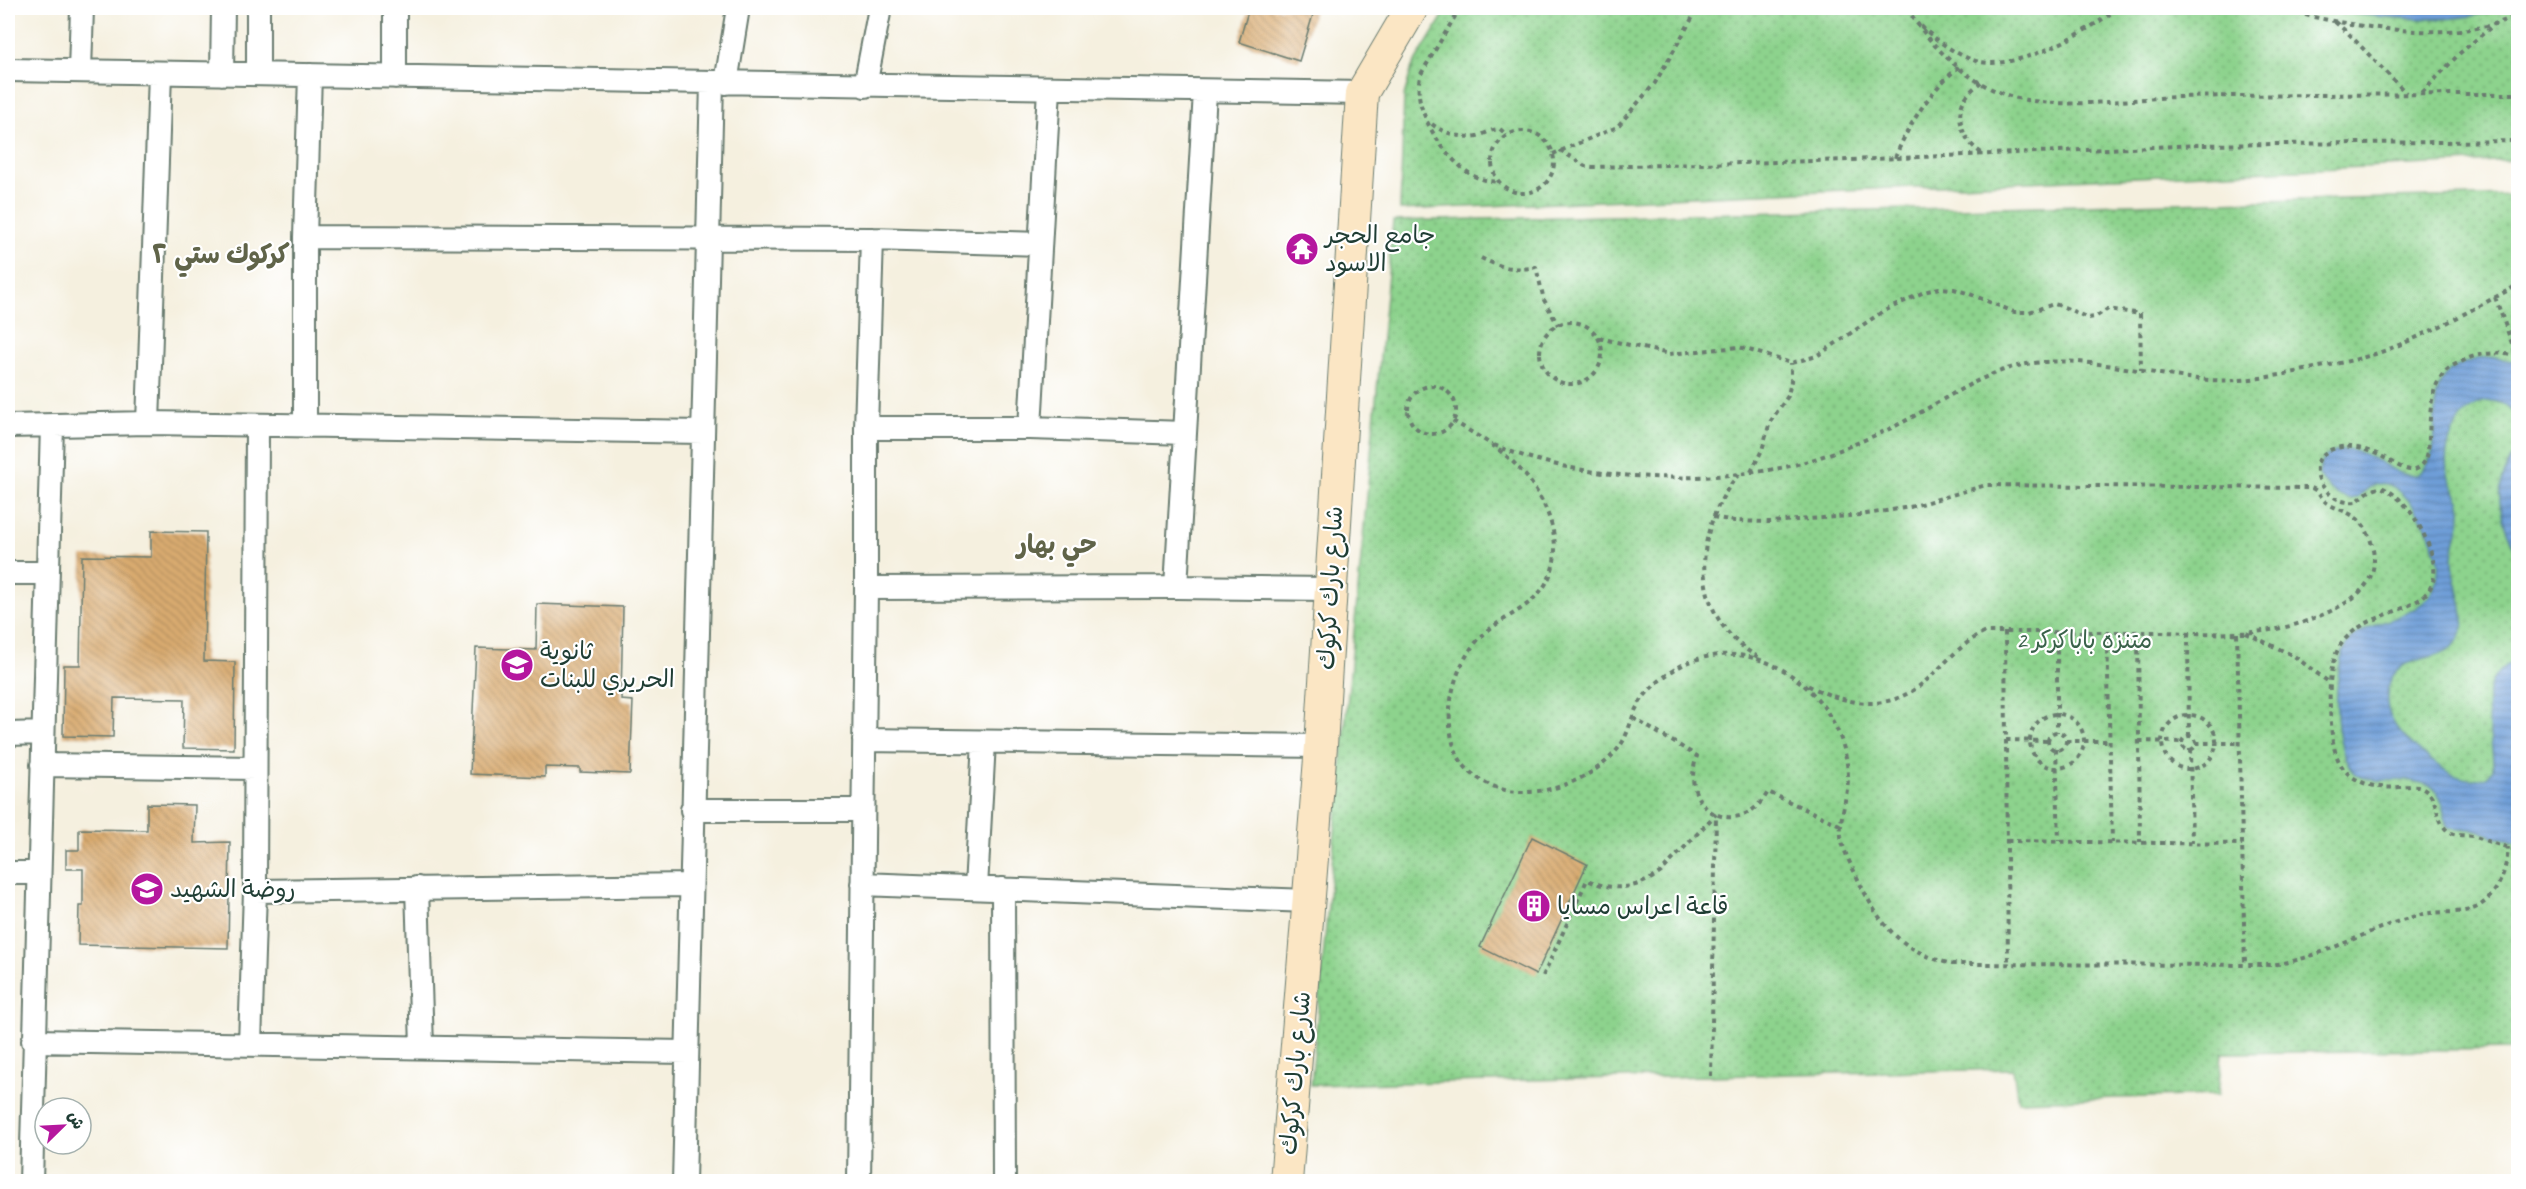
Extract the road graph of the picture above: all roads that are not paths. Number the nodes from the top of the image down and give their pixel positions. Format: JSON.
{"nodes":[{"id":1,"x":82,"y":8,"type":"edge"},
{"id":2,"x":223,"y":8,"type":"edge"},
{"id":3,"x":258,"y":8,"type":"edge"},
{"id":4,"x":395,"y":8,"type":"edge"},
{"id":5,"x":738,"y":8,"type":"edge"},
{"id":6,"x":880,"y":8,"type":"edge"},
{"id":7,"x":1412,"y":8,"type":"edge"},
{"id":8,"x":8,"y":70,"type":"edge"},
{"id":9,"x":80,"y":71,"type":"junction"},
{"id":10,"x":160,"y":73,"type":"junction"},
{"id":11,"x":222,"y":74,"type":"junction"},
{"id":12,"x":258,"y":74,"type":"junction"},
{"id":13,"x":310,"y":75,"type":"junction"},
{"id":14,"x":395,"y":77,"type":"junction"},
{"id":15,"x":719,"y":83,"type":"junction"},
{"id":16,"x":865,"y":86,"type":"junction"},
{"id":17,"x":1049,"y":89,"type":"junction"},
{"id":18,"x":1205,"y":92,"type":"junction"},
{"id":19,"x":1362,"y":93,"type":"junction"},
{"id":20,"x":305,"y":237,"type":"junction"},
{"id":21,"x":708,"y":239,"type":"junction"},
{"id":22,"x":872,"y":239,"type":"junction"},
{"id":23,"x":1040,"y":244,"type":"junction"},
{"id":24,"x":8,"y":416,"type":"edge"},
{"id":25,"x":148,"y":423,"type":"junction"},
{"id":26,"x":52,"y":425,"type":"junction"},
{"id":27,"x":257,"y":425,"type":"junction"},
{"id":28,"x":8,"y":426,"type":"edge"},
{"id":29,"x":305,"y":426,"type":"junction"},
{"id":30,"x":866,"y":428,"type":"junction"},
{"id":31,"x":1030,"y":428,"type":"junction"},
{"id":32,"x":703,"y":432,"type":"junction"},
{"id":33,"x":1185,"y":433,"type":"junction"},
{"id":34,"x":8,"y":573,"type":"edge"},
{"id":35,"x":47,"y":573,"type":"junction"},
{"id":36,"x":1176,"y":587,"type":"junction"},
{"id":37,"x":866,"y":588,"type":"junction"},
{"id":38,"x":1329,"y":589,"type":"junction"},
{"id":39,"x":42,"y":733,"type":"junction"},
{"id":40,"x":8,"y":734,"type":"edge"},
{"id":41,"x":864,"y":740,"type":"junction"},
{"id":42,"x":984,"y":742,"type":"junction"},
{"id":43,"x":1321,"y":746,"type":"junction"},
{"id":44,"x":42,"y":765,"type":"junction"},
{"id":45,"x":255,"y":768,"type":"junction"},
{"id":46,"x":692,"y":810,"type":"junction"},
{"id":47,"x":863,"y":810,"type":"junction"},
{"id":48,"x":8,"y":873,"type":"edge"},
{"id":49,"x":38,"y":873,"type":"junction"},
{"id":50,"x":862,"y":884,"type":"junction"},
{"id":51,"x":690,"y":885,"type":"junction"},
{"id":52,"x":417,"y":888,"type":"junction"},
{"id":53,"x":976,"y":888,"type":"junction"},
{"id":54,"x":1003,"y":889,"type":"junction"},
{"id":55,"x":255,"y":891,"type":"junction"},
{"id":56,"x":1308,"y":902,"type":"junction"},
{"id":57,"x":33,"y":1041,"type":"junction"},
{"id":58,"x":250,"y":1044,"type":"junction"},
{"id":59,"x":422,"y":1047,"type":"junction"},
{"id":60,"x":686,"y":1052,"type":"junction"},
{"id":61,"x":30,"y":1182,"type":"edge"},
{"id":62,"x":684,"y":1182,"type":"edge"},
{"id":63,"x":859,"y":1182,"type":"edge"},
{"id":64,"x":1004,"y":1182,"type":"edge"},
{"id":65,"x":1286,"y":1182,"type":"edge"}],
"edges":[{"from":1,"to":9,"type":"street"},
{"from":2,"to":11,"type":"street"},
{"from":3,"to":12,"type":"street"},
{"from":4,"to":14,"type":"street"},
{"from":5,"to":15,"type":"street"},
{"from":6,"to":16,"type":"street"},
{"from":7,"to":19,"type":"main road","name":"شارع بارك كركوك"},
{"from":8,"to":9,"type":"street"},
{"from":9,"to":10,"type":"street"},
{"from":10,"to":11,"type":"street"},
{"from":10,"to":25,"type":"street"},
{"from":11,"to":12,"type":"street"},
{"from":12,"to":13,"type":"street"},
{"from":13,"to":14,"type":"street"},
{"from":13,"to":20,"type":"street"},
{"from":14,"to":15,"type":"street"},
{"from":15,"to":16,"type":"street"},
{"from":15,"to":21,"type":"street"},
{"from":16,"to":17,"type":"street"},
{"from":17,"to":18,"type":"street"},
{"from":17,"to":23,"type":"street"},
{"from":18,"to":19,"type":"street"},
{"from":18,"to":33,"type":"street"},
{"from":19,"to":38,"type":"main road","name":"شارع بارك كركوك"},
{"from":20,"to":21,"type":"street"},
{"from":20,"to":29,"type":"street"},
{"from":21,"to":22,"type":"street"},
{"from":21,"to":32,"type":"street"},
{"from":22,"to":23,"type":"street"},
{"from":22,"to":30,"type":"street"},
{"from":23,"to":31,"type":"street"},
{"from":24,"to":28,"type":"street"},
{"from":25,"to":26,"type":"street"},
{"from":25,"to":27,"type":"street"},
{"from":26,"to":28,"type":"street"},
{"from":26,"to":35,"type":"street"},
{"from":27,"to":29,"type":"street"},
{"from":27,"to":45,"type":"street"},
{"from":29,"to":32,"type":"street"},
{"from":30,"to":31,"type":"street"},
{"from":30,"to":37,"type":"street"},
{"from":31,"to":33,"type":"street"},
{"from":32,"to":46,"type":"street"},
{"from":33,"to":36,"type":"street"},
{"from":34,"to":35,"type":"street"},
{"from":35,"to":39,"type":"street"},
{"from":36,"to":37,"type":"street"},
{"from":36,"to":38,"type":"street"},
{"from":37,"to":41,"type":"street"},
{"from":38,"to":43,"type":"main road","name":"شارع بارك كركوك"},
{"from":39,"to":40,"type":"street"},
{"from":39,"to":44,"type":"street"},
{"from":41,"to":42,"type":"street"},
{"from":41,"to":47,"type":"street"},
{"from":42,"to":43,"type":"street"},
{"from":42,"to":53,"type":"street"},
{"from":43,"to":56,"type":"main road","name":"شارع بارك كركوك"},
{"from":44,"to":45,"type":"street"},
{"from":44,"to":49,"type":"street"},
{"from":45,"to":55,"type":"street"},
{"from":46,"to":47,"type":"street"},
{"from":46,"to":51,"type":"street"},
{"from":47,"to":50,"type":"street"},
{"from":48,"to":49,"type":"street"},
{"from":49,"to":57,"type":"street"},
{"from":50,"to":53,"type":"street"},
{"from":50,"to":63,"type":"street"},
{"from":51,"to":52,"type":"street"},
{"from":51,"to":60,"type":"street"},
{"from":52,"to":55,"type":"street"},
{"from":52,"to":59,"type":"street"},
{"from":53,"to":54,"type":"street"},
{"from":54,"to":56,"type":"street"},
{"from":54,"to":64,"type":"street"},
{"from":55,"to":58,"type":"street"},
{"from":56,"to":65,"type":"main road","name":"شارع بارك كركوك"},
{"from":57,"to":58,"type":"street"},
{"from":57,"to":61,"type":"street"},
{"from":58,"to":59,"type":"street"},
{"from":59,"to":60,"type":"street"},
{"from":60,"to":62,"type":"street"}]}
